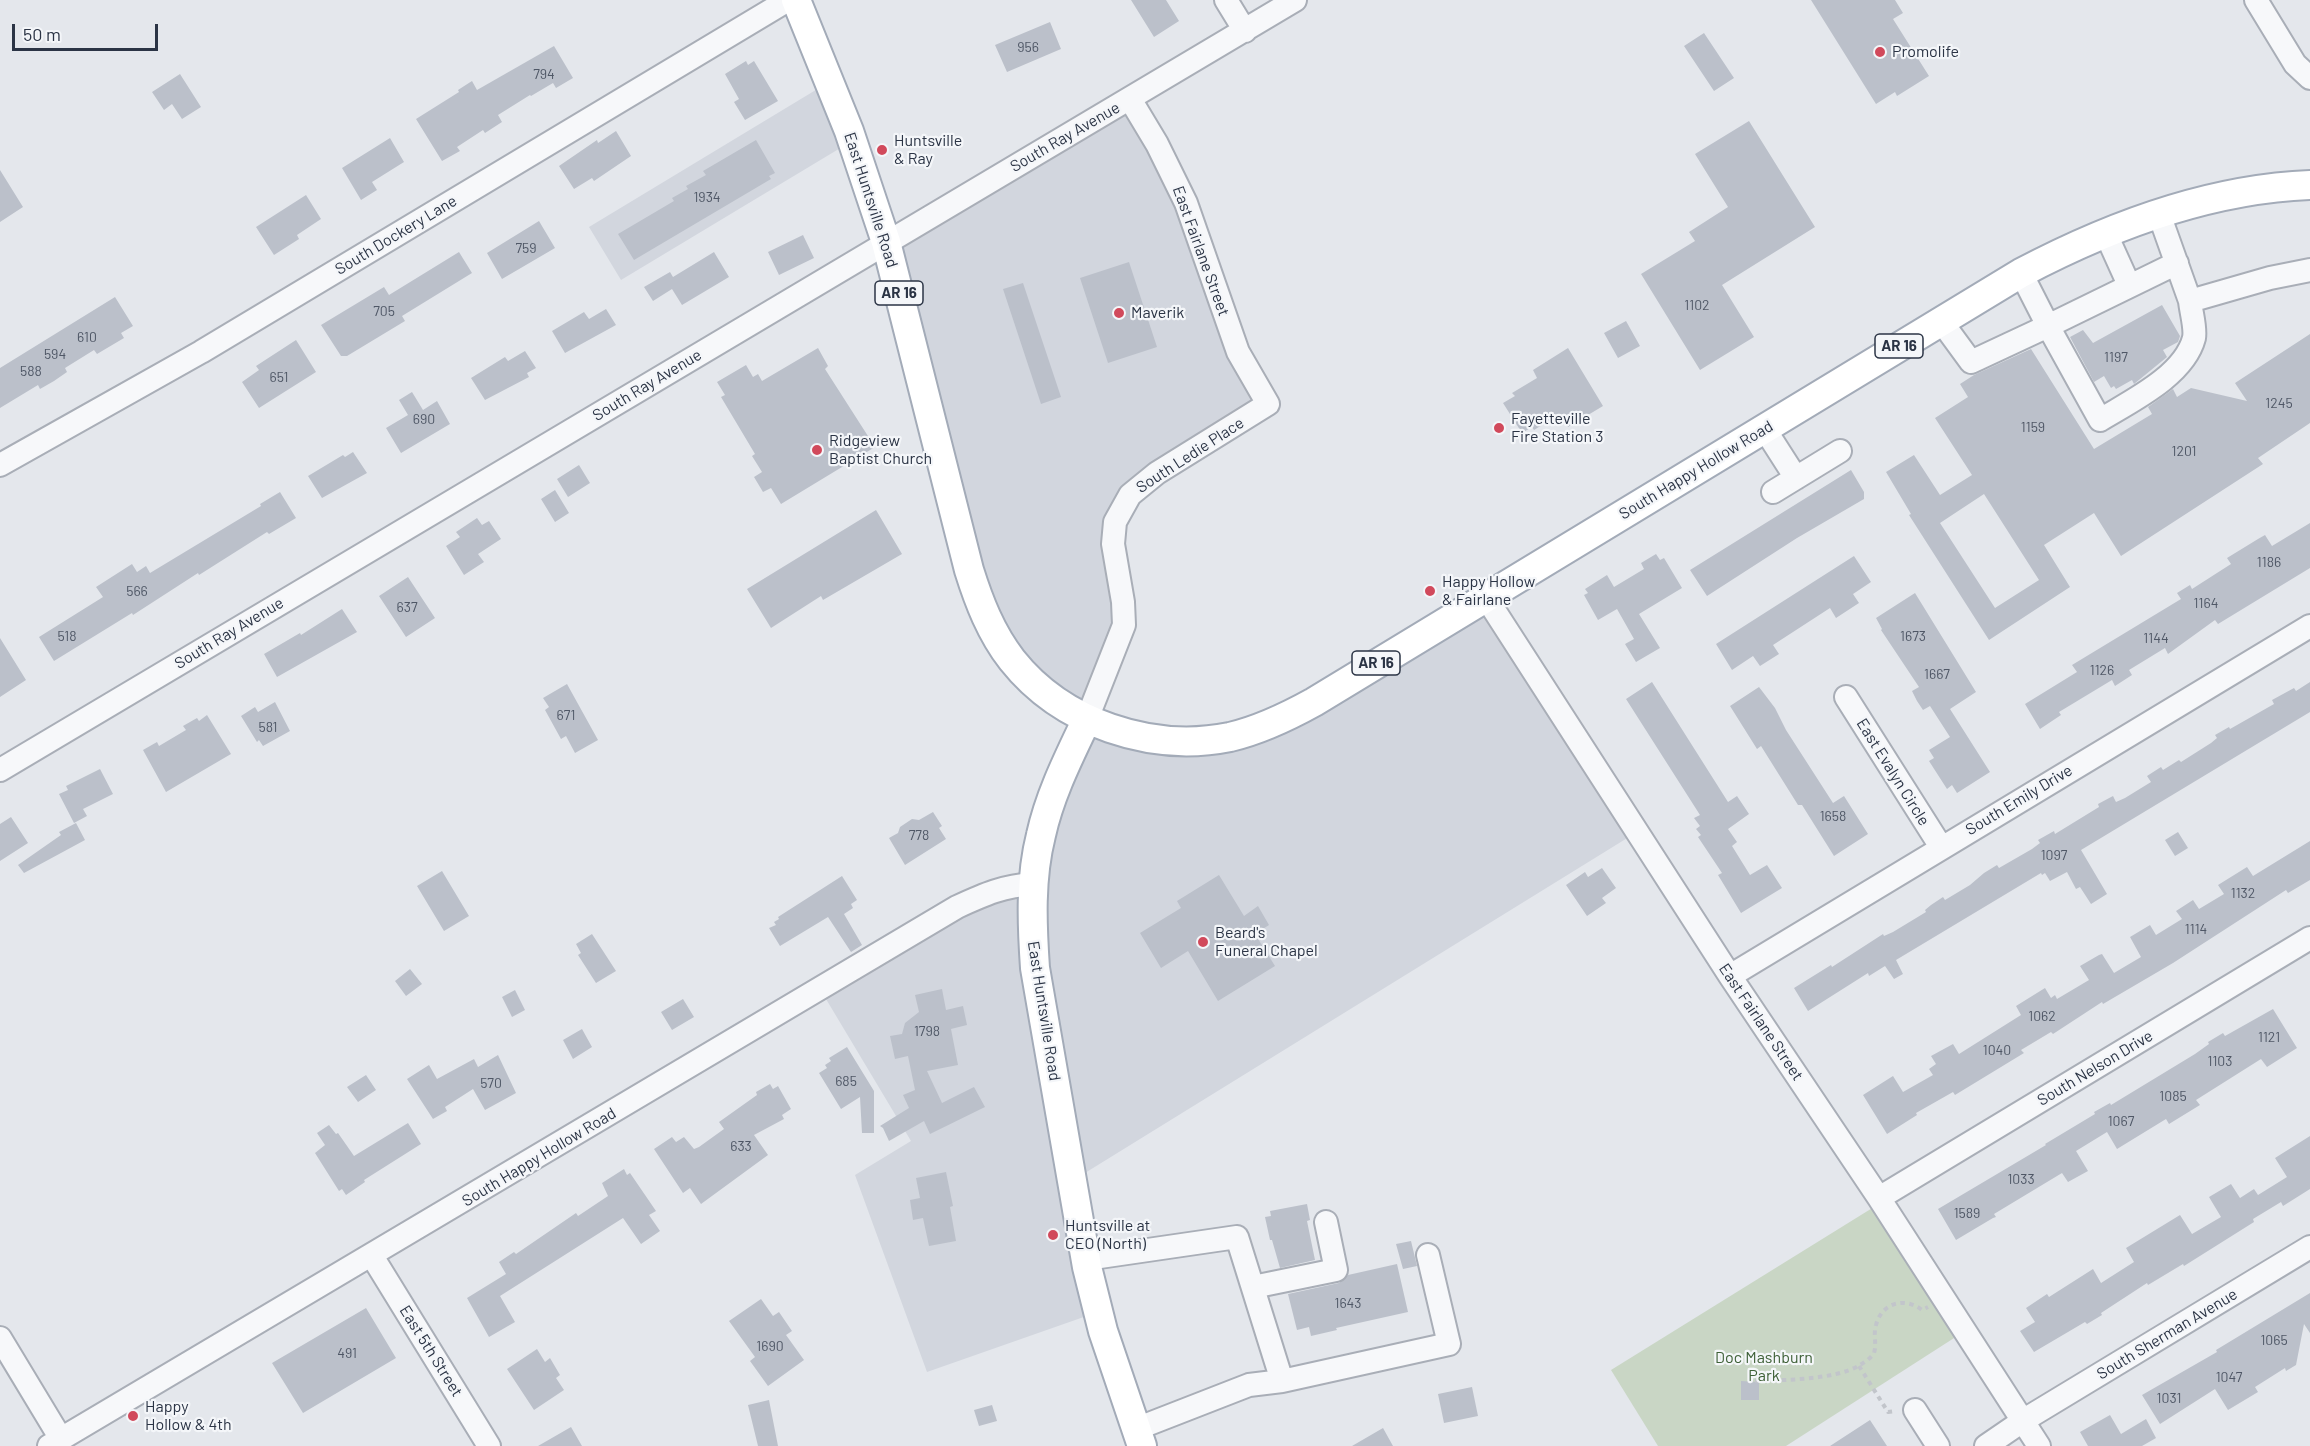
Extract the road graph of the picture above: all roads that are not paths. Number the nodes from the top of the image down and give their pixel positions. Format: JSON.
{"nodes":[{"id":1,"x":788,"y":0,"type":"edge"},
{"id":2,"x":796,"y":0,"type":"edge"},
{"id":3,"x":1226,"y":0,"type":"edge"},
{"id":4,"x":1295,"y":0,"type":"edge"},
{"id":5,"x":2256,"y":0,"type":"edge"},
{"id":6,"x":1245,"y":31,"type":"junction"},
{"id":7,"x":2310,"y":78,"type":"edge"},
{"id":8,"x":1130,"y":99,"type":"junction"},
{"id":9,"x":2310,"y":185,"type":"edge"},
{"id":10,"x":2159,"y":214,"type":"junction"},
{"id":11,"x":2105,"y":232,"type":"junction"},
{"id":12,"x":886,"y":242,"type":"junction"},
{"id":13,"x":2178,"y":263,"type":"junction"},
{"id":14,"x":2310,"y":270,"type":"edge"},
{"id":15,"x":2021,"y":273,"type":"junction"},
{"id":16,"x":2129,"y":285,"type":"junction"},
{"id":17,"x":2190,"y":301,"type":"junction"},
{"id":18,"x":1941,"y":321,"type":"junction"},
{"id":19,"x":2048,"y":326,"type":"junction"},
{"id":20,"x":1268,"y":404,"type":"joint"},
{"id":21,"x":1764,"y":428,"type":"junction"},
{"id":22,"x":1840,"y":451,"type":"dead end"},
{"id":23,"x":0,"y":465,"type":"edge"},
{"id":24,"x":1796,"y":478,"type":"junction"},
{"id":25,"x":1773,"y":492,"type":"dead end"},
{"id":26,"x":1485,"y":596,"type":"junction"},
{"id":27,"x":2310,"y":626,"type":"edge"},
{"id":28,"x":1846,"y":697,"type":"dead end"},
{"id":29,"x":1087,"y":719,"type":"junction"},
{"id":30,"x":0,"y":770,"type":"edge"},
{"id":31,"x":1941,"y":847,"type":"junction"},
{"id":32,"x":1034,"y":884,"type":"junction"},
{"id":33,"x":2310,"y":938,"type":"edge"},
{"id":34,"x":1730,"y":976,"type":"junction"},
{"id":35,"x":1879,"y":1198,"type":"junction"},
{"id":36,"x":1326,"y":1222,"type":"dead end"},
{"id":37,"x":2310,"y":1247,"type":"edge"},
{"id":38,"x":1428,"y":1255,"type":"dead end"},
{"id":39,"x":372,"y":1256,"type":"junction"},
{"id":40,"x":1086,"y":1259,"type":"junction"},
{"id":41,"x":1253,"y":1287,"type":"junction"},
{"id":42,"x":0,"y":1338,"type":"edge"},
{"id":43,"x":1282,"y":1381,"type":"junction"},
{"id":44,"x":1915,"y":1410,"type":"road end"},
{"id":45,"x":2024,"y":1420,"type":"junction"},
{"id":46,"x":1139,"y":1438,"type":"edge"},
{"id":47,"x":55,"y":1442,"type":"edge"},
{"id":48,"x":489,"y":1446,"type":"edge"},
{"id":49,"x":1938,"y":1446,"type":"edge"},
{"id":50,"x":1986,"y":1446,"type":"edge"},
{"id":51,"x":2039,"y":1446,"type":"edge"}],
"edges":[{"from":1,"to":23,"type":"street","name":"South Dockery Lane"},
{"from":2,"to":12,"type":"main road","name":"East Huntsville Road","number":"AR 16"},
{"from":3,"to":6,"type":"street"},
{"from":4,"to":6,"type":"street","name":"South Ray Avenue"},
{"from":5,"to":7,"type":"street"},
{"from":6,"to":8,"type":"street","name":"South Ray Avenue"},
{"from":8,"to":12,"type":"street","name":"South Ray Avenue"},
{"from":8,"to":20,"type":"street","name":"East Fairlane Street"},
{"from":9,"to":10,"type":"main road","name":"South Happy Hollow Road","number":"AR 16"},
{"from":10,"to":11,"type":"main road","name":"South Happy Hollow Road","number":"AR 16"},
{"from":10,"to":13,"type":"street"},
{"from":11,"to":15,"type":"main road","name":"South Happy Hollow Road","number":"AR 16"},
{"from":11,"to":16,"type":"street"},
{"from":12,"to":29,"type":"main road","name":"East Huntsville Road","number":"AR 16"},
{"from":12,"to":30,"type":"street","name":"South Ray Avenue"},
{"from":13,"to":16,"type":"street"},
{"from":13,"to":17,"type":"street"},
{"from":14,"to":17,"type":"street"},
{"from":15,"to":18,"type":"main road","name":"South Happy Hollow Road","number":"AR 16"},
{"from":15,"to":19,"type":"street"},
{"from":16,"to":19,"type":"street"},
{"from":17,"to":19,"type":"street"},
{"from":18,"to":19,"type":"street"},
{"from":18,"to":21,"type":"main road","name":"South Happy Hollow Road","number":"AR 16"},
{"from":20,"to":29,"type":"street","name":"South Ledie Place"},
{"from":21,"to":24,"type":"street"},
{"from":21,"to":26,"type":"main road","name":"South Happy Hollow Road","number":"AR 16"},
{"from":22,"to":24,"type":"street"},
{"from":24,"to":25,"type":"street"},
{"from":26,"to":29,"type":"main road","name":"South Happy Hollow Road","number":"AR 16"},
{"from":26,"to":34,"type":"street","name":"East Fairlane Street"},
{"from":27,"to":31,"type":"street","name":"South Emily Drive"},
{"from":28,"to":31,"type":"street","name":"East Evalyn Circle"},
{"from":29,"to":32,"type":"main road","name":"East Huntsville Road"},
{"from":31,"to":34,"type":"street","name":"South Emily Drive"},
{"from":32,"to":39,"type":"street","name":"South Happy Hollow Road"},
{"from":32,"to":40,"type":"main road","name":"East Huntsville Road"},
{"from":33,"to":35,"type":"street","name":"South Nelson Drive"},
{"from":34,"to":35,"type":"street","name":"East Fairlane Street"},
{"from":35,"to":45,"type":"street","name":"East Fairlane Street"},
{"from":36,"to":41,"type":"street"},
{"from":37,"to":45,"type":"street","name":"South Sherman Avenue"},
{"from":38,"to":43,"type":"street"},
{"from":39,"to":47,"type":"street","name":"South Happy Hollow Road"},
{"from":39,"to":48,"type":"street","name":"East 5th Street"},
{"from":40,"to":41,"type":"street"},
{"from":40,"to":46,"type":"main road","name":"East Huntsville Road"},
{"from":41,"to":43,"type":"street"},
{"from":42,"to":47,"type":"street"},
{"from":43,"to":46,"type":"street"},
{"from":44,"to":49,"type":"street"},
{"from":45,"to":50,"type":"street","name":"South Sherman Avenue"},
{"from":45,"to":51,"type":"street","name":"East Fairlane Street"}]}
